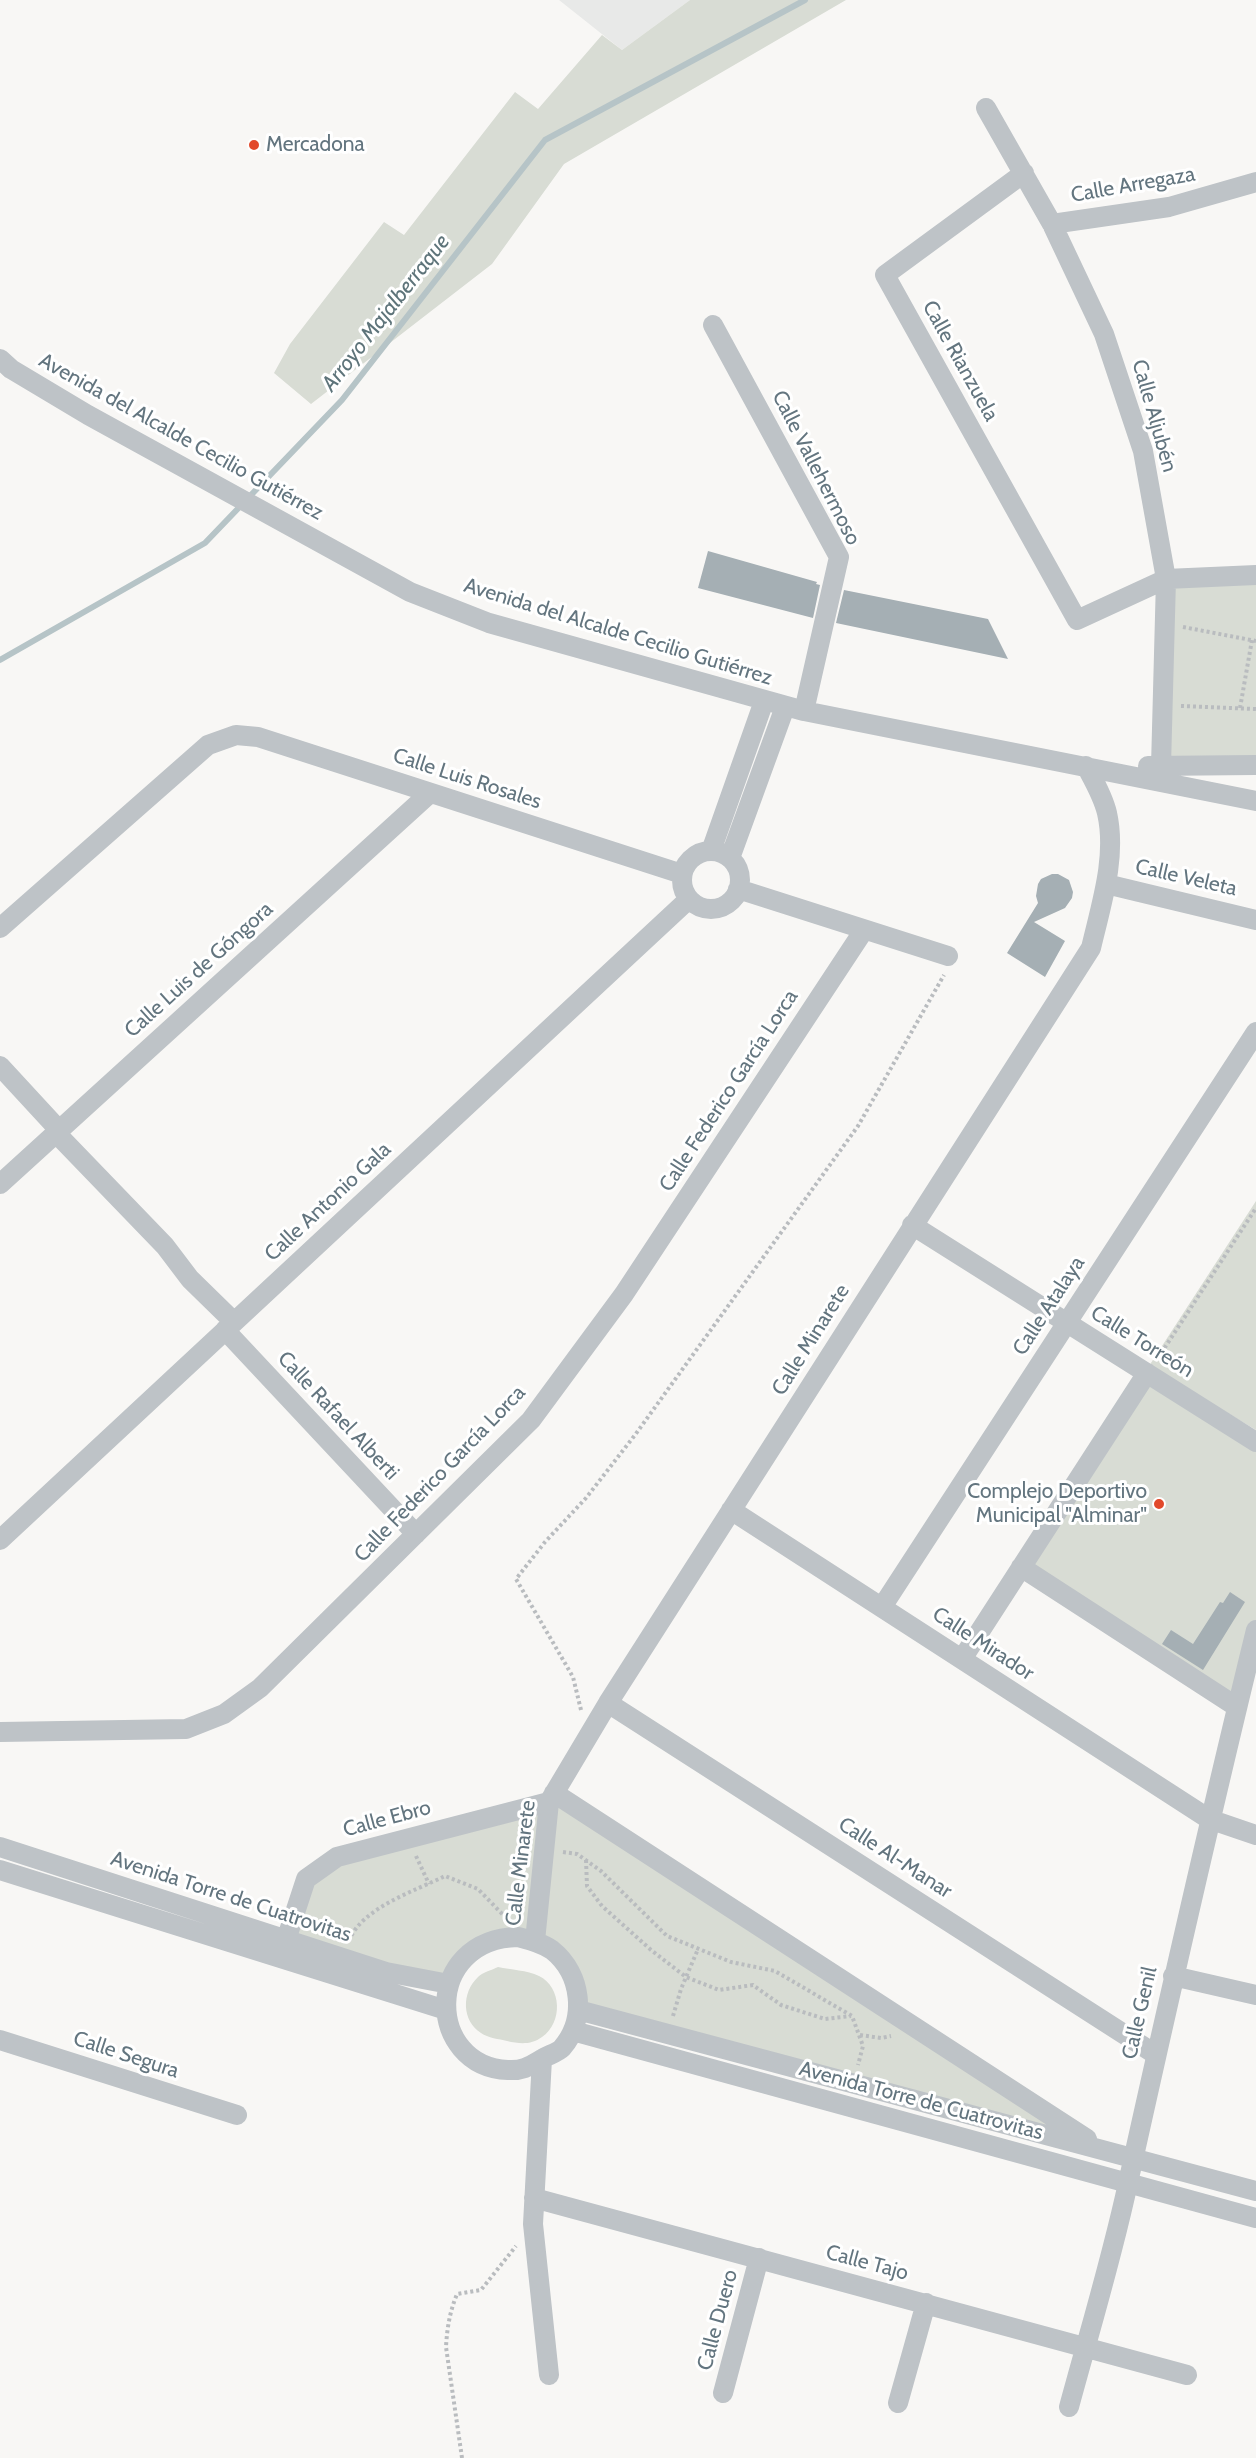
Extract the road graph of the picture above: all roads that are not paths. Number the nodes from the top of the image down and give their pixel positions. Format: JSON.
{"nodes":[{"id":1,"x":986,"y":108,"type":"dead end"},
{"id":2,"x":1024,"y":173,"type":"junction"},
{"id":3,"x":1256,"y":182,"type":"edge"},
{"id":4,"x":1052,"y":224,"type":"junction"},
{"id":5,"x":712,"y":325,"type":"dead end"},
{"id":6,"x":4,"y":364,"type":"edge"},
{"id":7,"x":1256,"y":574,"type":"edge"},
{"id":8,"x":1166,"y":579,"type":"junction"},
{"id":9,"x":764,"y":701,"type":"junction"},
{"id":10,"x":785,"y":707,"type":"junction"},
{"id":11,"x":804,"y":711,"type":"junction"},
{"id":12,"x":1256,"y":765,"type":"edge"},
{"id":13,"x":1086,"y":766,"type":"junction"},
{"id":14,"x":1161,"y":766,"type":"junction"},
{"id":15,"x":430,"y":793,"type":"junction"},
{"id":16,"x":1256,"y":801,"type":"edge"},
{"id":17,"x":720,"y":854,"type":"junction"},
{"id":18,"x":682,"y":874,"type":"junction"},
{"id":19,"x":1106,"y":884,"type":"junction"},
{"id":20,"x":738,"y":889,"type":"junction"},
{"id":21,"x":688,"y":899,"type":"junction"},
{"id":22,"x":1256,"y":920,"type":"edge"},
{"id":23,"x":0,"y":928,"type":"edge"},
{"id":24,"x":864,"y":930,"type":"junction"},
{"id":25,"x":948,"y":956,"type":"road end"},
{"id":26,"x":1256,"y":1032,"type":"edge"},
{"id":27,"x":0,"y":1066,"type":"edge"},
{"id":28,"x":58,"y":1131,"type":"junction"},
{"id":29,"x":0,"y":1184,"type":"edge"},
{"id":30,"x":912,"y":1225,"type":"junction"},
{"id":31,"x":1067,"y":1323,"type":"junction"},
{"id":32,"x":230,"y":1326,"type":"junction"},
{"id":33,"x":1147,"y":1373,"type":"junction"},
{"id":34,"x":1256,"y":1442,"type":"edge"},
{"id":35,"x":731,"y":1510,"type":"junction"},
{"id":36,"x":416,"y":1534,"type":"junction"},
{"id":37,"x":0,"y":1540,"type":"edge"},
{"id":38,"x":1021,"y":1567,"type":"junction"},
{"id":39,"x":882,"y":1607,"type":"junction"},
{"id":40,"x":1256,"y":1629,"type":"edge"},
{"id":41,"x":962,"y":1659,"type":"junction"},
{"id":42,"x":608,"y":1703,"type":"junction"},
{"id":43,"x":1237,"y":1707,"type":"junction"},
{"id":44,"x":0,"y":1732,"type":"edge"},
{"id":45,"x":551,"y":1797,"type":"junction"},
{"id":46,"x":1209,"y":1819,"type":"junction"},
{"id":47,"x":1256,"y":1835,"type":"edge"},
{"id":48,"x":0,"y":1847,"type":"edge"},
{"id":49,"x":0,"y":1870,"type":"edge"},
{"id":50,"x":286,"y":1940,"type":"junction"},
{"id":51,"x":531,"y":1940,"type":"junction"},
{"id":52,"x":1173,"y":1976,"type":"junction"},
{"id":53,"x":448,"y":1984,"type":"junction"},
{"id":54,"x":1256,"y":1995,"type":"edge"},
{"id":55,"x":446,"y":2010,"type":"junction"},
{"id":56,"x":578,"y":2010,"type":"junction"},
{"id":57,"x":573,"y":2031,"type":"junction"},
{"id":58,"x":0,"y":2040,"type":"edge"},
{"id":59,"x":1155,"y":2054,"type":"junction"},
{"id":60,"x":542,"y":2059,"type":"junction"},
{"id":61,"x":237,"y":2115,"type":"dead end"},
{"id":62,"x":1102,"y":2149,"type":"junction"},
{"id":63,"x":1133,"y":2157,"type":"junction"},
{"id":64,"x":1129,"y":2182,"type":"junction"},
{"id":65,"x":1256,"y":2191,"type":"edge"},
{"id":66,"x":534,"y":2198,"type":"junction"},
{"id":67,"x":1256,"y":2218,"type":"edge"},
{"id":68,"x":759,"y":2258,"type":"junction"},
{"id":69,"x":926,"y":2303,"type":"junction"},
{"id":70,"x":1086,"y":2346,"type":"junction"},
{"id":71,"x":1187,"y":2374,"type":"dead end"},
{"id":72,"x":549,"y":2375,"type":"dead end"},
{"id":73,"x":723,"y":2393,"type":"dead end"},
{"id":74,"x":898,"y":2403,"type":"dead end"},
{"id":75,"x":1069,"y":2407,"type":"dead end"}],
"edges":[{"from":1,"to":2,"type":"street","name":"Calle Aljubén"},
{"from":2,"to":4,"type":"street","name":"Calle Aljubén"},
{"from":2,"to":8,"type":"street","name":"Calle Rianzuela"},
{"from":3,"to":4,"type":"street","name":"Calle Arregaza"},
{"from":4,"to":8,"type":"street","name":"Calle Aljubén"},
{"from":5,"to":11,"type":"street","name":"Calle Vallehermoso"},
{"from":6,"to":9,"type":"street","name":"Avenida del Alcalde Cecilio Gutiérrez"},
{"from":7,"to":8,"type":"street"},
{"from":8,"to":14,"type":"street","name":"Calle Aljubén"},
{"from":9,"to":10,"type":"street","name":"Avenida del Alcalde Cecilio Gutiérrez"},
{"from":9,"to":17,"type":"street"},
{"from":10,"to":11,"type":"street","name":"Avenida del Alcalde Cecilio Gutiérrez"},
{"from":10,"to":17,"type":"street"},
{"from":11,"to":13,"type":"street","name":"Avenida del Alcalde Cecilio Gutiérrez"},
{"from":12,"to":14,"type":"street"},
{"from":13,"to":14,"type":"street"},
{"from":13,"to":16,"type":"street"},
{"from":13,"to":19,"type":"street","name":"Calle Minarete"},
{"from":15,"to":18,"type":"street","name":"Calle Luis Rosales"},
{"from":15,"to":23,"type":"street","name":"Calle Luis Rosales"},
{"from":15,"to":28,"type":"street","name":"Calle Luis de Góngora"},
{"from":17,"to":18,"type":"street"},
{"from":17,"to":20,"type":"street"},
{"from":18,"to":21,"type":"street"},
{"from":19,"to":22,"type":"street","name":"Calle Veleta"},
{"from":19,"to":30,"type":"street","name":"Calle Minarete"},
{"from":20,"to":21,"type":"street"},
{"from":20,"to":24,"type":"street"},
{"from":21,"to":32,"type":"street","name":"Calle Antonio Gala"},
{"from":24,"to":25,"type":"street"},
{"from":24,"to":36,"type":"street","name":"Calle Federico García Lorca"},
{"from":26,"to":31,"type":"street","name":"Calle Atalaya"},
{"from":27,"to":28,"type":"street","name":"Calle Rafael Alberti"},
{"from":28,"to":29,"type":"street","name":"Calle Luis de Góngora"},
{"from":28,"to":32,"type":"street","name":"Calle Rafael Alberti"},
{"from":30,"to":31,"type":"street","name":"Calle Torreón"},
{"from":30,"to":35,"type":"street","name":"Calle Minarete"},
{"from":31,"to":33,"type":"street","name":"Calle Torreón"},
{"from":31,"to":39,"type":"street","name":"Calle Atalaya"},
{"from":32,"to":36,"type":"street","name":"Calle Rafael Alberti"},
{"from":32,"to":37,"type":"street","name":"Calle Antonio Gala"},
{"from":33,"to":34,"type":"street","name":"Calle Torreón"},
{"from":33,"to":38,"type":"street"},
{"from":35,"to":39,"type":"street","name":"Calle Mirador"},
{"from":35,"to":42,"type":"street","name":"Calle Minarete"},
{"from":36,"to":44,"type":"street","name":"Calle Federico García Lorca"},
{"from":38,"to":41,"type":"street"},
{"from":38,"to":43,"type":"street"},
{"from":39,"to":41,"type":"street","name":"Calle Mirador"},
{"from":40,"to":43,"type":"street","name":"Calle Genil"},
{"from":41,"to":46,"type":"street","name":"Calle Mirador"},
{"from":42,"to":45,"type":"street","name":"Calle Minarete"},
{"from":42,"to":59,"type":"street","name":"Calle Al-Manar"},
{"from":43,"to":46,"type":"street","name":"Calle Genil"},
{"from":45,"to":50,"type":"street","name":"Calle Ebro"},
{"from":45,"to":51,"type":"street","name":"Calle Minarete"},
{"from":45,"to":62,"type":"street"},
{"from":46,"to":47,"type":"street","name":"Calle Mirador"},
{"from":46,"to":52,"type":"street","name":"Calle Genil"},
{"from":48,"to":50,"type":"street","name":"Avenida Torre de Cuatrovitas"},
{"from":49,"to":55,"type":"street","name":"Avenida Torre de Cuatrovitas"},
{"from":50,"to":53,"type":"street","name":"Avenida Torre de Cuatrovitas"},
{"from":51,"to":53,"type":"street"},
{"from":51,"to":56,"type":"street"},
{"from":52,"to":54,"type":"street"},
{"from":52,"to":59,"type":"street","name":"Calle Genil"},
{"from":53,"to":55,"type":"street"},
{"from":55,"to":60,"type":"street"},
{"from":56,"to":57,"type":"street"},
{"from":56,"to":62,"type":"street","name":"Avenida Torre de Cuatrovitas"},
{"from":57,"to":60,"type":"street"},
{"from":57,"to":64,"type":"street","name":"Avenida Torre de Cuatrovitas"},
{"from":58,"to":61,"type":"street","name":"Calle Segura"},
{"from":59,"to":63,"type":"street","name":"Calle Genil"},
{"from":60,"to":66,"type":"street"},
{"from":62,"to":63,"type":"street","name":"Avenida Torre de Cuatrovitas"},
{"from":63,"to":64,"type":"street","name":"Calle Genil"},
{"from":63,"to":65,"type":"street","name":"Avenida Torre de Cuatrovitas"},
{"from":64,"to":67,"type":"street","name":"Avenida Torre de Cuatrovitas"},
{"from":64,"to":70,"type":"street","name":"Calle Genil"},
{"from":66,"to":68,"type":"street","name":"Calle Tajo"},
{"from":66,"to":72,"type":"street"},
{"from":68,"to":69,"type":"street","name":"Calle Tajo"},
{"from":68,"to":73,"type":"street","name":"Calle Duero"},
{"from":69,"to":70,"type":"street","name":"Calle Tajo"},
{"from":69,"to":74,"type":"street"},
{"from":70,"to":71,"type":"street","name":"Calle Tajo"},
{"from":70,"to":75,"type":"street","name":"Calle Genil"}]}
